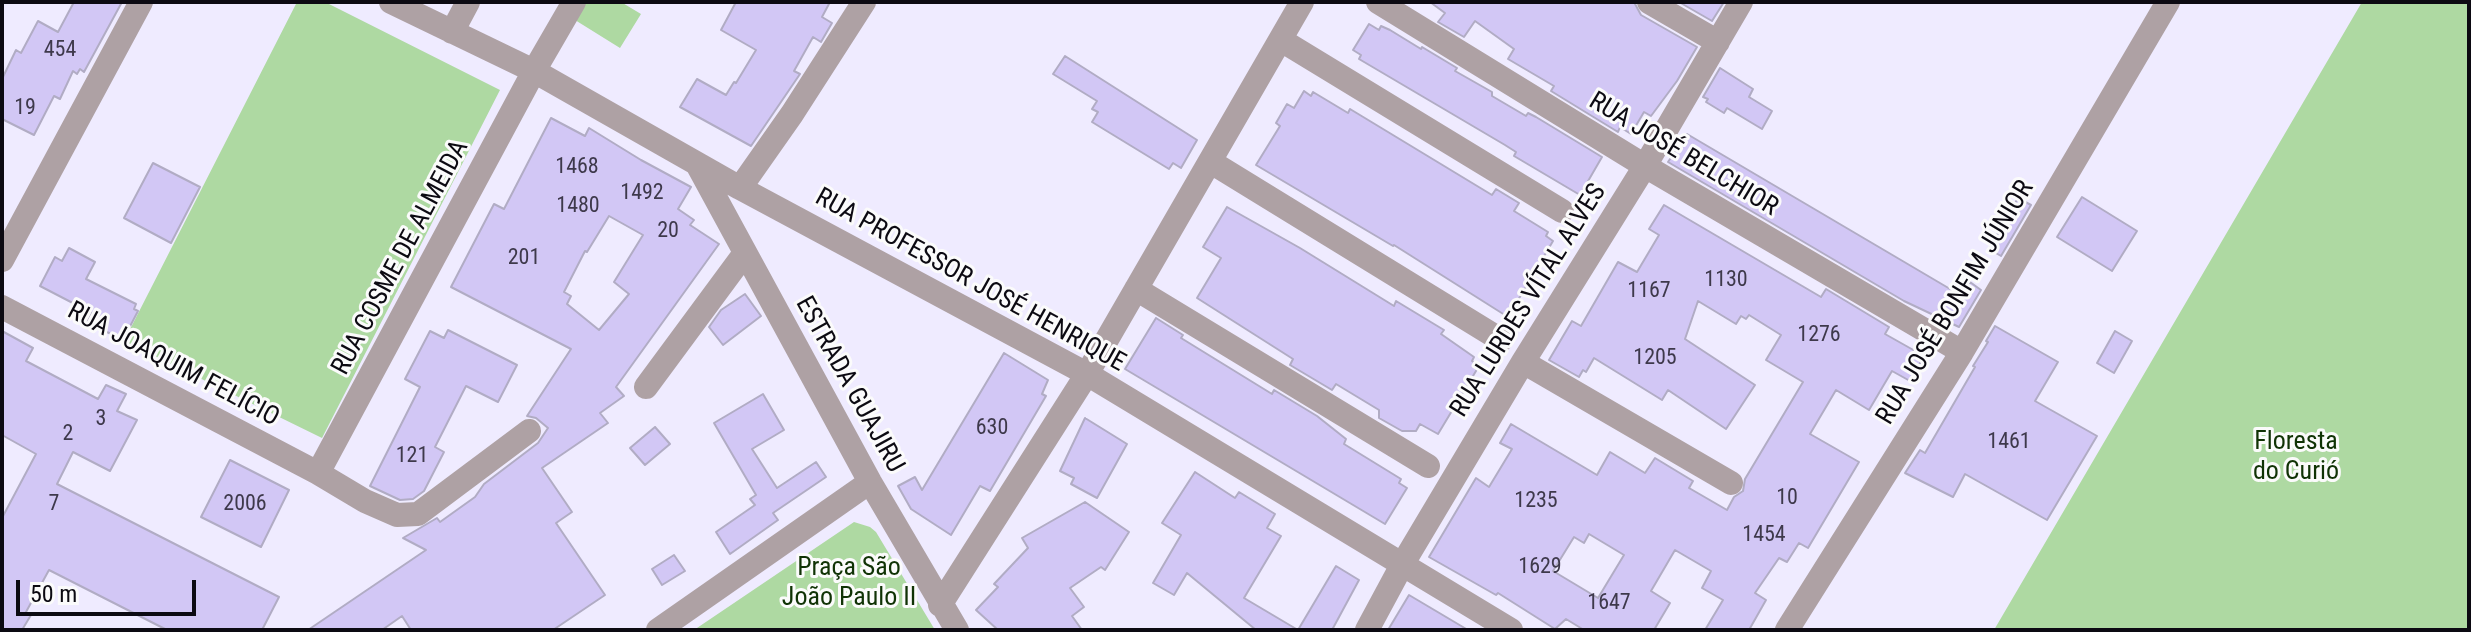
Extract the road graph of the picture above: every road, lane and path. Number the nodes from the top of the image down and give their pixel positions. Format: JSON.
{"nodes":[{"id":1,"x":141,"y":2,"type":"edge"},
{"id":2,"x":391,"y":2,"type":"edge"},
{"id":3,"x":468,"y":2,"type":"edge"},
{"id":4,"x":574,"y":2,"type":"edge"},
{"id":5,"x":864,"y":2,"type":"edge"},
{"id":6,"x":1302,"y":2,"type":"edge"},
{"id":7,"x":1378,"y":2,"type":"edge"},
{"id":8,"x":1649,"y":2,"type":"edge"},
{"id":9,"x":1741,"y":2,"type":"edge"},
{"id":10,"x":2168,"y":2,"type":"edge"},
{"id":11,"x":452,"y":32,"type":"junction"},
{"id":12,"x":1281,"y":40,"type":"junction"},
{"id":13,"x":1718,"y":42,"type":"junction"},
{"id":14,"x":534,"y":71,"type":"junction"},
{"id":15,"x":1211,"y":162,"type":"junction"},
{"id":16,"x":697,"y":163,"type":"junction"},
{"id":17,"x":1645,"y":166,"type":"junction"},
{"id":18,"x":740,"y":188,"type":"junction"},
{"id":19,"x":1562,"y":211,"type":"dead end"},
{"id":20,"x":745,"y":253,"type":"junction"},
{"id":21,"x":2,"y":260,"type":"edge"},
{"id":22,"x":1136,"y":289,"type":"junction"},
{"id":23,"x":2,"y":307,"type":"edge"},
{"id":24,"x":1501,"y":340,"type":"dead end"},
{"id":25,"x":1962,"y":352,"type":"junction"},
{"id":26,"x":1523,"y":362,"type":"junction"},
{"id":27,"x":1087,"y":374,"type":"junction"},
{"id":28,"x":646,"y":387,"type":"dead end"},
{"id":29,"x":529,"y":431,"type":"dead end"},
{"id":30,"x":1428,"y":466,"type":"dead end"},
{"id":31,"x":318,"y":473,"type":"junction"},
{"id":32,"x":870,"y":482,"type":"junction"},
{"id":33,"x":1731,"y":483,"type":"dead end"},
{"id":34,"x":1402,"y":565,"type":"junction"},
{"id":35,"x":940,"y":605,"type":"junction"},
{"id":36,"x":658,"y":630,"type":"edge"},
{"id":37,"x":957,"y":630,"type":"edge"},
{"id":38,"x":1367,"y":630,"type":"edge"},
{"id":39,"x":1511,"y":630,"type":"edge"},
{"id":40,"x":1787,"y":630,"type":"edge"}],
"edges":[{"from":1,"to":21,"type":"street"},
{"from":2,"to":11,"type":"street","name":"RUA PROFESSOR JOSÉ HENRIQUE"},
{"from":3,"to":11,"type":"street"},
{"from":4,"to":14,"type":"street","name":"RUA COSME DE ALMEIDA"},
{"from":5,"to":18,"type":"street"},
{"from":6,"to":12,"type":"street"},
{"from":7,"to":17,"type":"street","name":"RUA JOSÉ BELCHIOR"},
{"from":8,"to":13,"type":"street"},
{"from":9,"to":13,"type":"street","name":"RUA LURDES VÍTAL ALVES"},
{"from":10,"to":25,"type":"street","name":"RUA JOSÉ BONFIM JÚNIOR"},
{"from":11,"to":14,"type":"street","name":"RUA PROFESSOR JOSÉ HENRIQUE"},
{"from":12,"to":15,"type":"street"},
{"from":12,"to":19,"type":"street"},
{"from":13,"to":17,"type":"street","name":"RUA LURDES VÍTAL ALVES"},
{"from":14,"to":16,"type":"street","name":"RUA PROFESSOR JOSÉ HENRIQUE"},
{"from":14,"to":31,"type":"street","name":"RUA COSME DE ALMEIDA"},
{"from":15,"to":22,"type":"street"},
{"from":15,"to":24,"type":"street"},
{"from":16,"to":18,"type":"street","name":"RUA PROFESSOR JOSÉ HENRIQUE"},
{"from":16,"to":20,"type":"street","name":"ESTRADA GUAJIRU"},
{"from":17,"to":25,"type":"street","name":"RUA JOSÉ BELCHIOR"},
{"from":17,"to":26,"type":"street","name":"RUA LURDES VÍTAL ALVES"},
{"from":18,"to":27,"type":"street","name":"RUA PROFESSOR JOSÉ HENRIQUE"},
{"from":20,"to":28,"type":"street"},
{"from":20,"to":32,"type":"street","name":"ESTRADA GUAJIRU"},
{"from":22,"to":27,"type":"street"},
{"from":22,"to":30,"type":"street"},
{"from":23,"to":31,"type":"street","name":"RUA JOAQUIM FELÍCIO"},
{"from":25,"to":40,"type":"street","name":"RUA JOSÉ BONFIM JÚNIOR"},
{"from":26,"to":33,"type":"street"},
{"from":26,"to":34,"type":"street","name":"RUA LURDES VÍTAL ALVES"},
{"from":27,"to":34,"type":"street","name":"RUA PROFESSOR JOSÉ HENRIQUE"},
{"from":27,"to":35,"type":"street"},
{"from":29,"to":31,"type":"street","name":"RUA JOAQUIM FELÍCIO"},
{"from":32,"to":35,"type":"street","name":"ESTRADA GUAJIRU"},
{"from":32,"to":36,"type":"street"},
{"from":34,"to":38,"type":"street","name":"RUA LURDES VÍTAL ALVES"},
{"from":34,"to":39,"type":"street","name":"RUA PROFESSOR JOSÉ HENRIQUE"},
{"from":35,"to":37,"type":"street","name":"ESTRADA GUAJIRU"}]}
